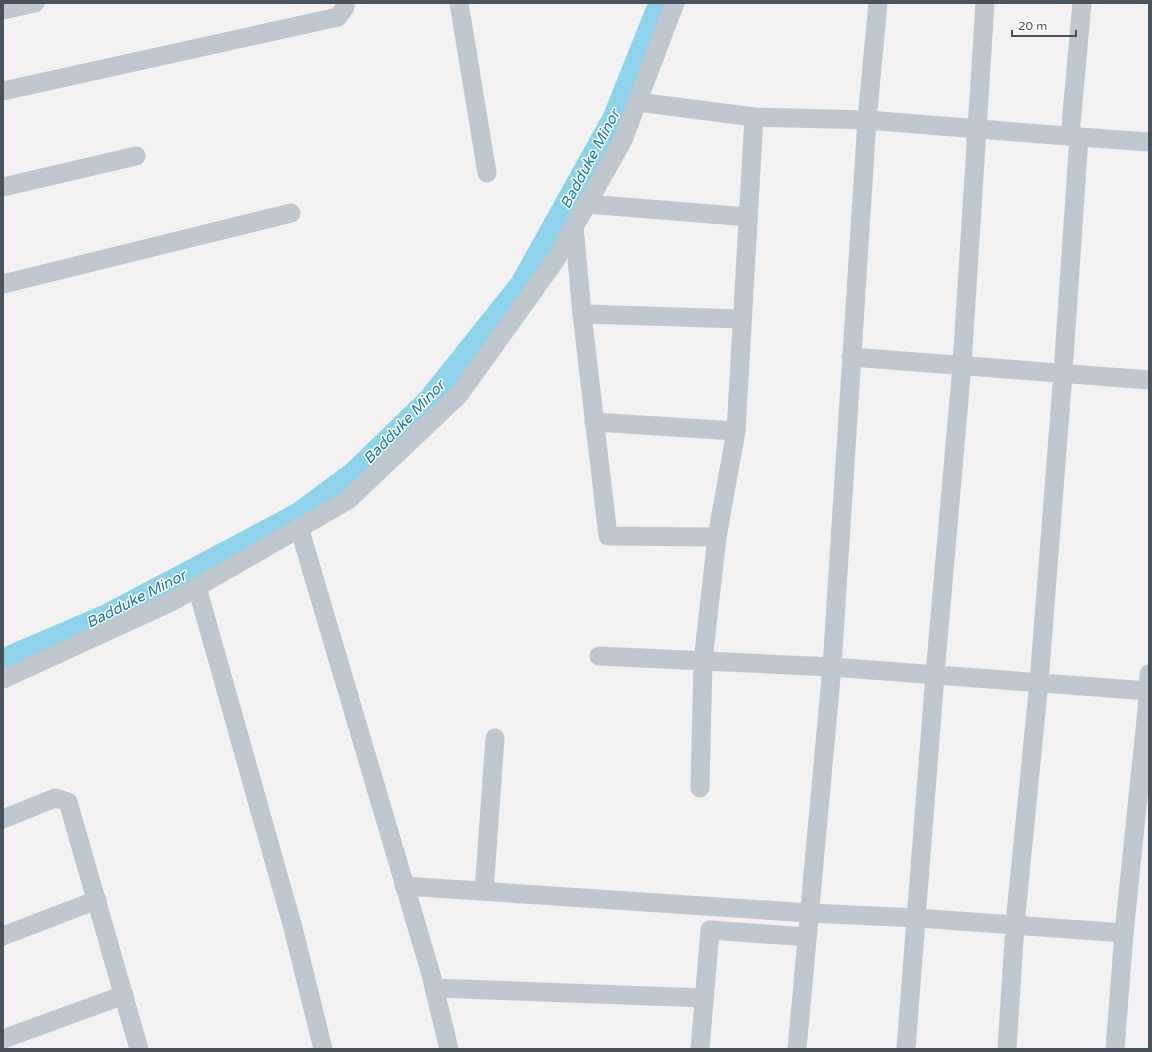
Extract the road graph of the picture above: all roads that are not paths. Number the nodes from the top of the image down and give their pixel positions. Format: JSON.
{"nodes":[{"id":1,"x":35,"y":3,"type":"edge"},
{"id":2,"x":345,"y":3,"type":"edge"},
{"id":3,"x":459,"y":3,"type":"edge"},
{"id":4,"x":674,"y":3,"type":"edge"},
{"id":5,"x":878,"y":3,"type":"edge"},
{"id":6,"x":985,"y":3,"type":"edge"},
{"id":7,"x":1082,"y":3,"type":"edge"},
{"id":8,"x":3,"y":10,"type":"edge"},
{"id":9,"x":3,"y":91,"type":"edge"},
{"id":10,"x":638,"y":102,"type":"junction"},
{"id":11,"x":754,"y":117,"type":"junction"},
{"id":12,"x":867,"y":120,"type":"junction"},
{"id":13,"x":977,"y":129,"type":"junction"},
{"id":14,"x":1075,"y":137,"type":"junction"},
{"id":15,"x":1149,"y":142,"type":"edge"},
{"id":16,"x":136,"y":156,"type":"dead end"},
{"id":17,"x":487,"y":173,"type":"dead end"},
{"id":18,"x":3,"y":187,"type":"edge"},
{"id":19,"x":587,"y":204,"type":"junction"},
{"id":20,"x":292,"y":213,"type":"dead end"},
{"id":21,"x":748,"y":217,"type":"junction"},
{"id":22,"x":574,"y":226,"type":"junction"},
{"id":23,"x":3,"y":284,"type":"edge"},
{"id":24,"x":582,"y":314,"type":"junction"},
{"id":25,"x":742,"y":319,"type":"junction"},
{"id":26,"x":851,"y":357,"type":"junction"},
{"id":27,"x":962,"y":365,"type":"junction"},
{"id":28,"x":1063,"y":373,"type":"junction"},
{"id":29,"x":1149,"y":380,"type":"edge"},
{"id":30,"x":594,"y":422,"type":"junction"},
{"id":31,"x":736,"y":431,"type":"junction"},
{"id":32,"x":299,"y":527,"type":"junction"},
{"id":33,"x":717,"y":537,"type":"junction"},
{"id":34,"x":197,"y":587,"type":"junction"},
{"id":35,"x":599,"y":656,"type":"dead end"},
{"id":36,"x":703,"y":661,"type":"junction"},
{"id":37,"x":832,"y":667,"type":"junction"},
{"id":38,"x":935,"y":674,"type":"junction"},
{"id":39,"x":3,"y":679,"type":"edge"},
{"id":40,"x":1039,"y":682,"type":"junction"},
{"id":41,"x":1149,"y":685,"type":"edge"},
{"id":42,"x":495,"y":738,"type":"dead end"},
{"id":43,"x":700,"y":788,"type":"dead end"},
{"id":44,"x":3,"y":819,"type":"edge"},
{"id":45,"x":404,"y":886,"type":"junction"},
{"id":46,"x":484,"y":891,"type":"junction"},
{"id":47,"x":97,"y":900,"type":"junction"},
{"id":48,"x":809,"y":913,"type":"junction"},
{"id":49,"x":917,"y":918,"type":"junction"},
{"id":50,"x":1015,"y":924,"type":"junction"},
{"id":51,"x":1124,"y":933,"type":"junction"},
{"id":52,"x":3,"y":936,"type":"edge"},
{"id":53,"x":807,"y":938,"type":"junction"},
{"id":54,"x":432,"y":978,"type":"junction"},
{"id":55,"x":124,"y":995,"type":"junction"},
{"id":56,"x":704,"y":998,"type":"junction"},
{"id":57,"x":3,"y":1039,"type":"edge"},
{"id":58,"x":139,"y":1049,"type":"edge"},
{"id":59,"x":323,"y":1049,"type":"edge"},
{"id":60,"x":449,"y":1049,"type":"edge"},
{"id":61,"x":700,"y":1049,"type":"edge"},
{"id":62,"x":797,"y":1049,"type":"edge"},
{"id":63,"x":906,"y":1049,"type":"edge"},
{"id":64,"x":1007,"y":1049,"type":"edge"},
{"id":65,"x":1115,"y":1049,"type":"edge"}],
"edges":[{"from":1,"to":8,"type":"street"},
{"from":2,"to":9,"type":"street"},
{"from":3,"to":17,"type":"street"},
{"from":4,"to":10,"type":"street"},
{"from":5,"to":12,"type":"street"},
{"from":6,"to":13,"type":"street"},
{"from":7,"to":14,"type":"street"},
{"from":10,"to":11,"type":"street"},
{"from":10,"to":19,"type":"street"},
{"from":11,"to":12,"type":"street"},
{"from":11,"to":21,"type":"street"},
{"from":12,"to":13,"type":"street"},
{"from":12,"to":26,"type":"street"},
{"from":13,"to":14,"type":"street"},
{"from":13,"to":27,"type":"street"},
{"from":14,"to":15,"type":"street"},
{"from":14,"to":28,"type":"street"},
{"from":16,"to":18,"type":"street"},
{"from":19,"to":21,"type":"street"},
{"from":19,"to":22,"type":"street"},
{"from":20,"to":23,"type":"street"},
{"from":21,"to":25,"type":"street"},
{"from":22,"to":24,"type":"street"},
{"from":22,"to":32,"type":"street"},
{"from":24,"to":25,"type":"street"},
{"from":24,"to":30,"type":"street"},
{"from":25,"to":31,"type":"street"},
{"from":26,"to":27,"type":"street"},
{"from":26,"to":37,"type":"street"},
{"from":27,"to":28,"type":"street"},
{"from":27,"to":38,"type":"street"},
{"from":28,"to":29,"type":"street"},
{"from":28,"to":40,"type":"street"},
{"from":30,"to":31,"type":"street"},
{"from":30,"to":33,"type":"street"},
{"from":31,"to":33,"type":"street"},
{"from":32,"to":34,"type":"street"},
{"from":32,"to":45,"type":"street"},
{"from":33,"to":36,"type":"street"},
{"from":34,"to":39,"type":"street"},
{"from":34,"to":59,"type":"street"},
{"from":35,"to":36,"type":"street"},
{"from":36,"to":37,"type":"street"},
{"from":36,"to":43,"type":"street"},
{"from":37,"to":38,"type":"street"},
{"from":37,"to":48,"type":"street"},
{"from":38,"to":40,"type":"street"},
{"from":38,"to":49,"type":"street"},
{"from":40,"to":41,"type":"street"},
{"from":40,"to":50,"type":"street"},
{"from":41,"to":51,"type":"street"},
{"from":42,"to":46,"type":"street"},
{"from":44,"to":47,"type":"street"},
{"from":45,"to":46,"type":"street"},
{"from":45,"to":54,"type":"street"},
{"from":46,"to":48,"type":"street"},
{"from":47,"to":52,"type":"street"},
{"from":47,"to":55,"type":"street"},
{"from":48,"to":49,"type":"street"},
{"from":48,"to":53,"type":"street"},
{"from":49,"to":50,"type":"street"},
{"from":49,"to":63,"type":"street"},
{"from":50,"to":51,"type":"street"},
{"from":50,"to":64,"type":"street"},
{"from":51,"to":65,"type":"street"},
{"from":53,"to":56,"type":"street"},
{"from":53,"to":62,"type":"street"},
{"from":54,"to":56,"type":"street"},
{"from":54,"to":60,"type":"street"},
{"from":55,"to":57,"type":"street"},
{"from":55,"to":58,"type":"street"},
{"from":56,"to":61,"type":"street"}]}
